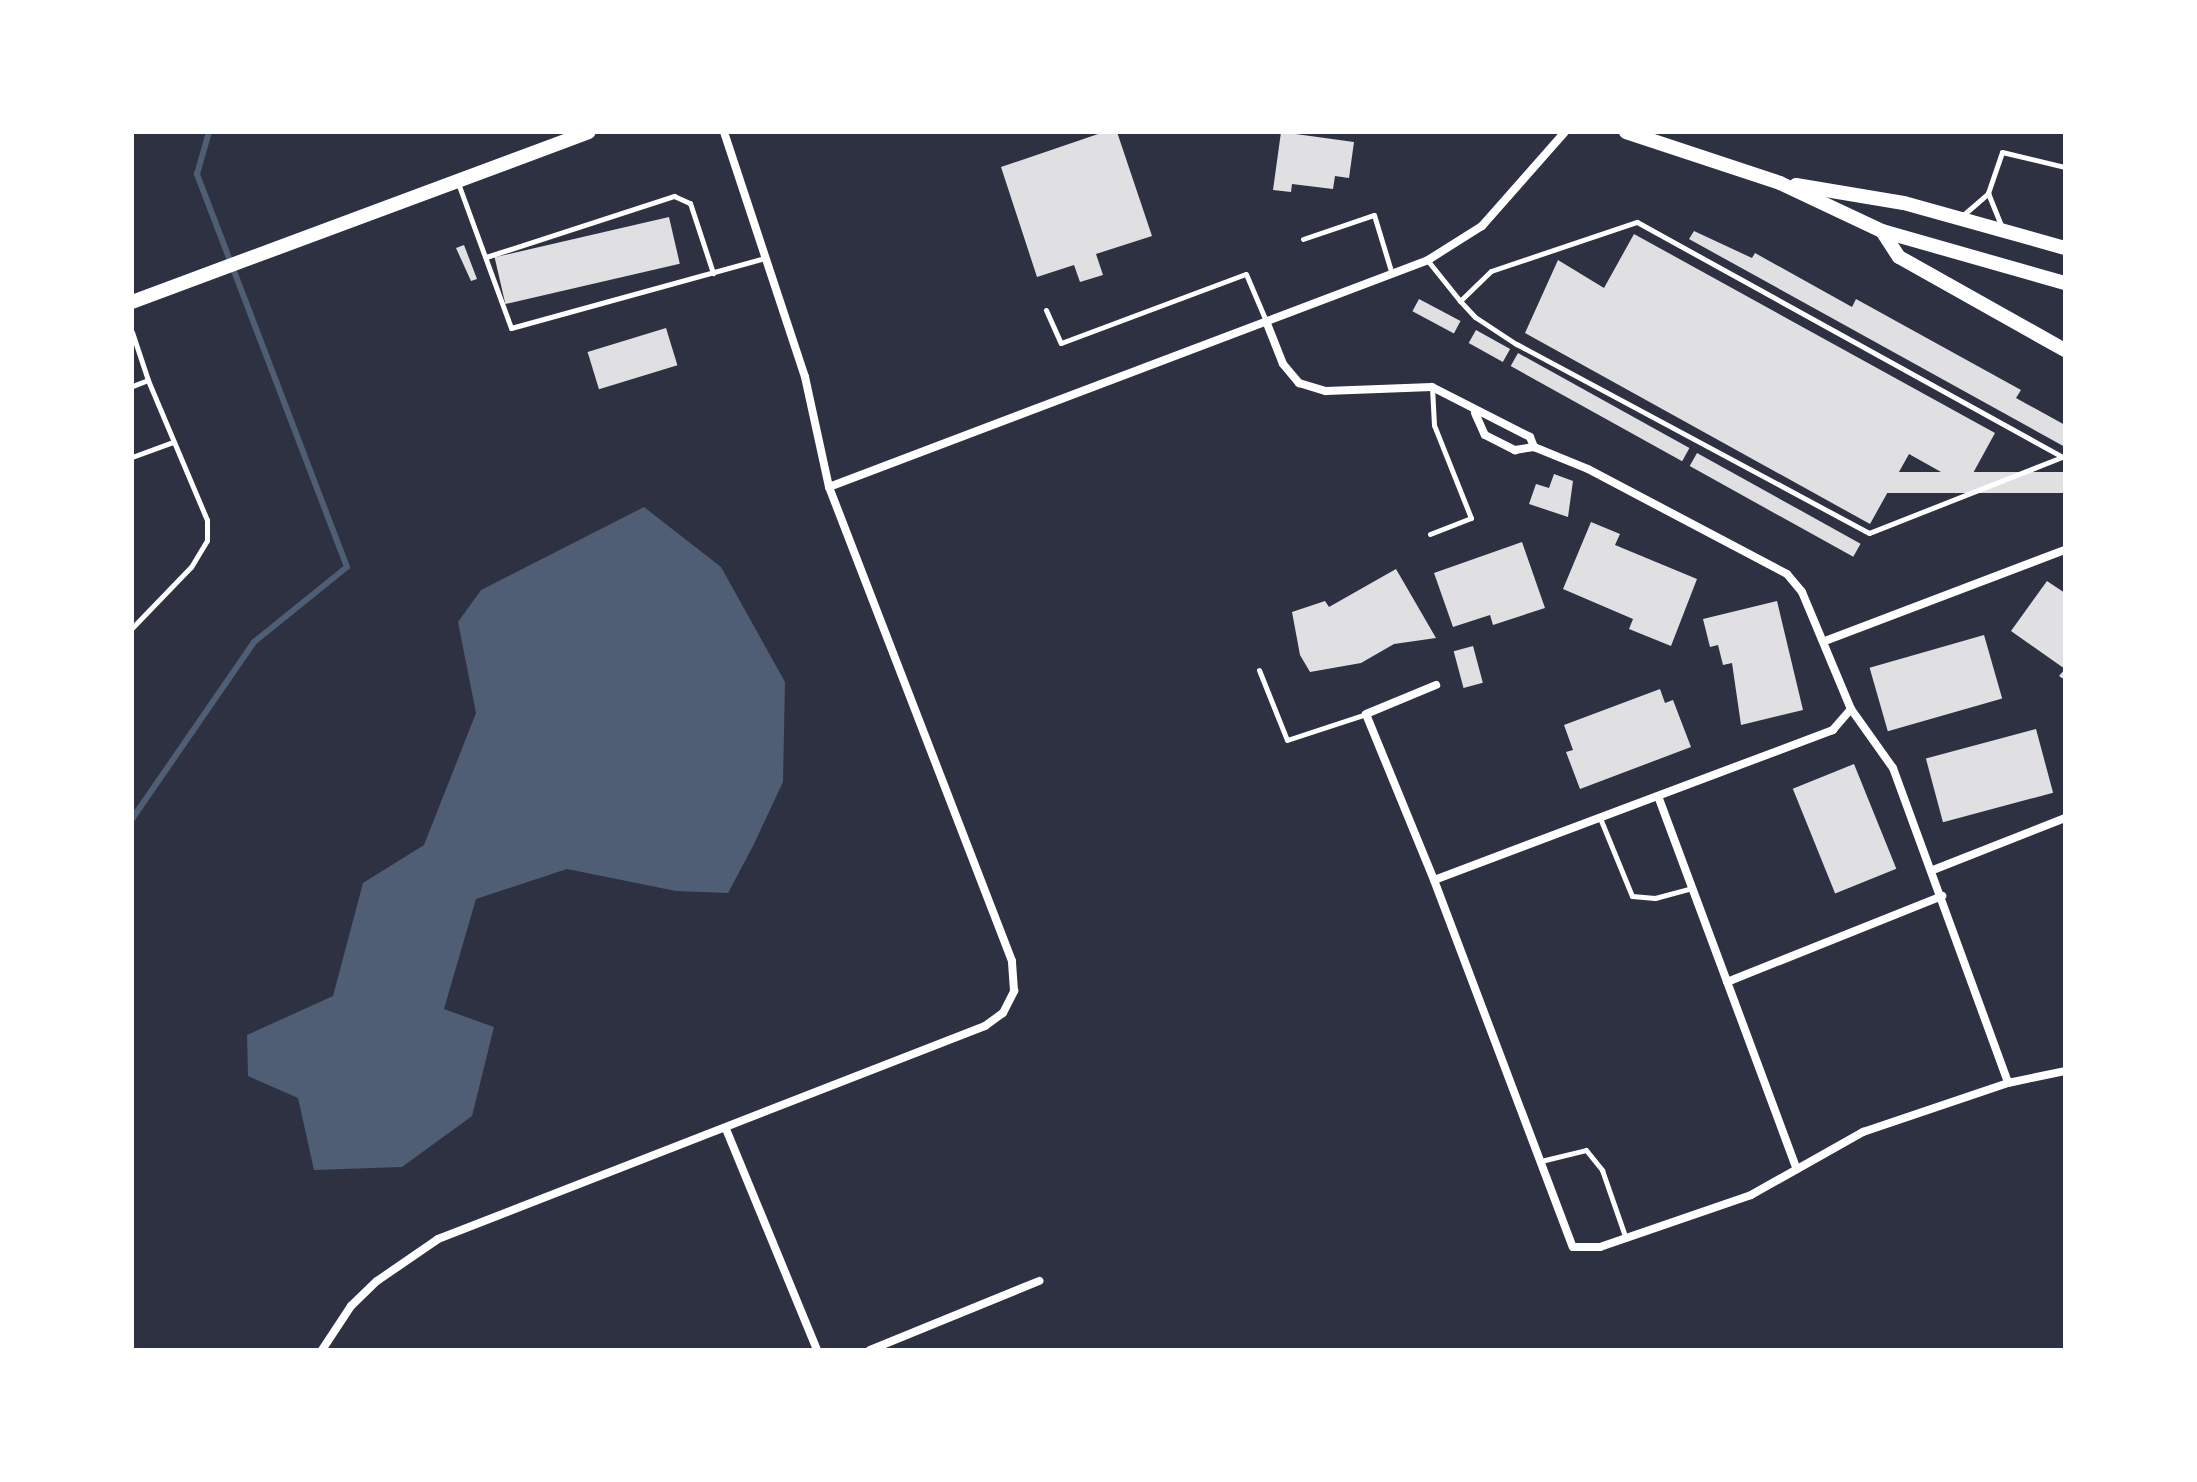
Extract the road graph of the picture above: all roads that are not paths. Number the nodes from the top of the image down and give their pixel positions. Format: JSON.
{"nodes":[{"id":1,"x":588,"y":132,"type":"edge"},
{"id":2,"x":724,"y":132,"type":"edge"},
{"id":3,"x":1565,"y":132,"type":"edge"},
{"id":4,"x":1626,"y":132,"type":"edge"},
{"id":5,"x":548,"y":138,"type":"edge"},
{"id":6,"x":2065,"y":167,"type":"edge"},
{"id":7,"x":457,"y":178,"type":"junction"},
{"id":8,"x":1780,"y":183,"type":"junction"},
{"id":9,"x":1988,"y":193,"type":"junction"},
{"id":10,"x":1958,"y":220,"type":"junction"},
{"id":11,"x":1882,"y":231,"type":"junction"},
{"id":12,"x":2003,"y":233,"type":"junction"},
{"id":13,"x":1303,"y":239,"type":"dead end"},
{"id":14,"x":2065,"y":248,"type":"edge"},
{"id":15,"x":486,"y":257,"type":"junction"},
{"id":16,"x":766,"y":258,"type":"junction"},
{"id":17,"x":1428,"y":260,"type":"junction"},
{"id":18,"x":1391,"y":271,"type":"junction"},
{"id":19,"x":713,"y":273,"type":"junction"},
{"id":20,"x":2065,"y":283,"type":"edge"},
{"id":21,"x":1460,"y":301,"type":"junction"},
{"id":22,"x":132,"y":302,"type":"edge"},
{"id":23,"x":1046,"y":310,"type":"dead end"},
{"id":24,"x":1266,"y":321,"type":"junction"},
{"id":25,"x":132,"y":332,"type":"edge"},
{"id":26,"x":2065,"y":350,"type":"edge"},
{"id":27,"x":148,"y":380,"type":"junction"},
{"id":28,"x":132,"y":386,"type":"edge"},
{"id":29,"x":1432,"y":387,"type":"junction"},
{"id":30,"x":1475,"y":413,"type":"junction"},
{"id":31,"x":173,"y":442,"type":"junction"},
{"id":32,"x":1534,"y":447,"type":"junction"},
{"id":33,"x":132,"y":457,"type":"edge"},
{"id":34,"x":829,"y":487,"type":"junction"},
{"id":35,"x":1430,"y":534,"type":"dead end"},
{"id":36,"x":2065,"y":550,"type":"edge"},
{"id":37,"x":132,"y":628,"type":"edge"},
{"id":38,"x":1825,"y":641,"type":"junction"},
{"id":39,"x":1259,"y":670,"type":"dead end"},
{"id":40,"x":1436,"y":685,"type":"dead end"},
{"id":41,"x":1851,"y":709,"type":"junction"},
{"id":42,"x":1366,"y":714,"type":"junction"},
{"id":43,"x":1658,"y":796,"type":"junction"},
{"id":44,"x":1600,"y":818,"type":"junction"},
{"id":45,"x":2065,"y":818,"type":"edge"},
{"id":46,"x":1933,"y":870,"type":"junction"},
{"id":47,"x":1434,"y":880,"type":"junction"},
{"id":48,"x":1692,"y":888,"type":"junction"},
{"id":49,"x":1942,"y":896,"type":"junction"},
{"id":50,"x":1727,"y":982,"type":"junction"},
{"id":51,"x":2065,"y":1071,"type":"edge"},
{"id":52,"x":2008,"y":1083,"type":"junction"},
{"id":53,"x":726,"y":1129,"type":"junction"},
{"id":54,"x":1541,"y":1161,"type":"junction"},
{"id":55,"x":1797,"y":1169,"type":"junction"},
{"id":56,"x":1626,"y":1239,"type":"junction"},
{"id":57,"x":1039,"y":1281,"type":"dead end"},
{"id":58,"x":322,"y":1350,"type":"edge"},
{"id":59,"x":817,"y":1350,"type":"edge"},
{"id":60,"x":870,"y":1350,"type":"edge"}],
"edges":[{"from":1,"to":5,"type":"main road"},
{"from":2,"to":16,"type":"street"},
{"from":3,"to":17,"type":"street"},
{"from":4,"to":8,"type":"main road"},
{"from":5,"to":7,"type":"main road"},
{"from":6,"to":9,"type":"lane"},
{"from":7,"to":15,"type":"lane"},
{"from":7,"to":22,"type":"main road"},
{"from":8,"to":10,"type":"main road"},
{"from":8,"to":11,"type":"main road"},
{"from":9,"to":10,"type":"lane"},
{"from":9,"to":12,"type":"lane"},
{"from":10,"to":12,"type":"main road"},
{"from":11,"to":20,"type":"main road"},
{"from":11,"to":26,"type":"main road"},
{"from":12,"to":14,"type":"main road"},
{"from":13,"to":18,"type":"lane"},
{"from":15,"to":19,"type":"lane"},
{"from":15,"to":19,"type":"lane"},
{"from":16,"to":19,"type":"lane"},
{"from":16,"to":34,"type":"street"},
{"from":17,"to":18,"type":"street"},
{"from":17,"to":21,"type":"lane"},
{"from":18,"to":24,"type":"street"},
{"from":21,"to":21,"type":"lane"},
{"from":23,"to":24,"type":"lane"},
{"from":24,"to":29,"type":"street"},
{"from":24,"to":34,"type":"street"},
{"from":25,"to":27,"type":"lane"},
{"from":27,"to":28,"type":"lane"},
{"from":27,"to":31,"type":"lane"},
{"from":29,"to":30,"type":"street"},
{"from":29,"to":35,"type":"lane"},
{"from":30,"to":32,"type":"street"},
{"from":30,"to":32,"type":"street"},
{"from":31,"to":33,"type":"lane"},
{"from":31,"to":37,"type":"lane"},
{"from":32,"to":38,"type":"street"},
{"from":34,"to":53,"type":"street"},
{"from":36,"to":38,"type":"street"},
{"from":38,"to":41,"type":"street"},
{"from":39,"to":42,"type":"lane"},
{"from":40,"to":42,"type":"street"},
{"from":41,"to":43,"type":"street"},
{"from":41,"to":46,"type":"street"},
{"from":42,"to":47,"type":"street"},
{"from":43,"to":44,"type":"street"},
{"from":43,"to":48,"type":"street"},
{"from":44,"to":47,"type":"street"},
{"from":44,"to":48,"type":"lane"},
{"from":45,"to":46,"type":"street"},
{"from":46,"to":49,"type":"street"},
{"from":47,"to":54,"type":"street"},
{"from":48,"to":50,"type":"street"},
{"from":49,"to":50,"type":"street"},
{"from":49,"to":52,"type":"street"},
{"from":50,"to":55,"type":"street"},
{"from":51,"to":52,"type":"street"},
{"from":52,"to":55,"type":"street"},
{"from":53,"to":58,"type":"street"},
{"from":53,"to":59,"type":"street"},
{"from":54,"to":56,"type":"lane"},
{"from":54,"to":56,"type":"street"},
{"from":55,"to":56,"type":"street"},
{"from":57,"to":60,"type":"street"}]}
